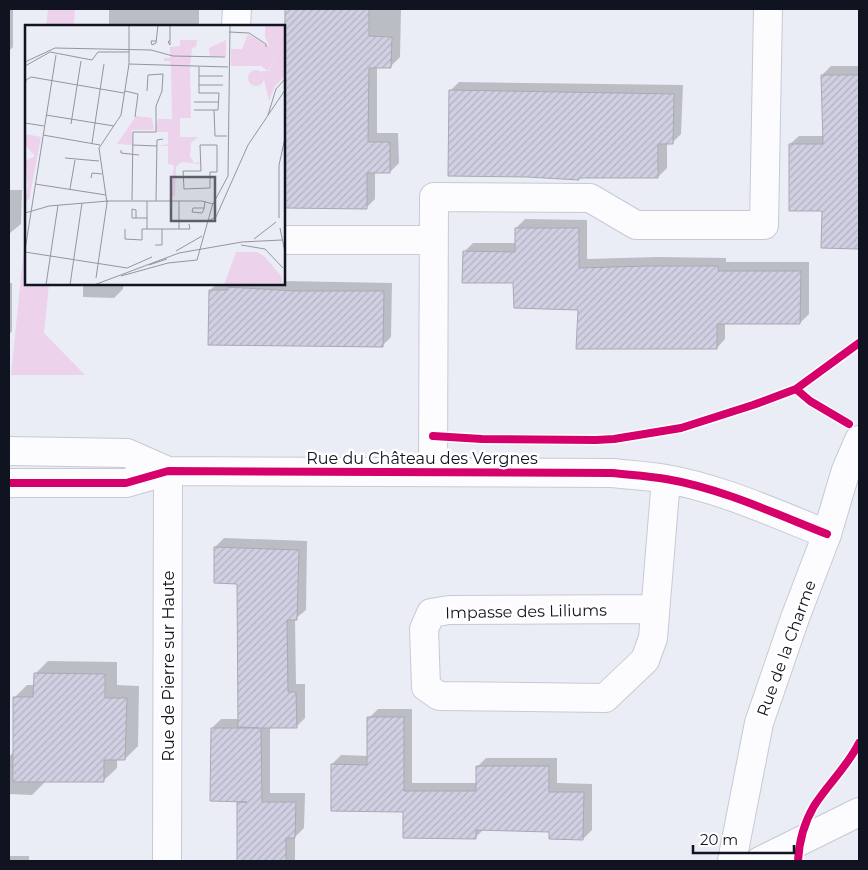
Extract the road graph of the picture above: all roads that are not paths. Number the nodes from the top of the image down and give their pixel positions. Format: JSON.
{"nodes":[{"id":1,"x":237,"y":9,"type":"edge"},
{"id":2,"x":768,"y":9,"type":"edge"},
{"id":3,"x":236,"y":25,"type":"edge"},
{"id":4,"x":285,"y":240,"type":"edge"},
{"id":5,"x":434,"y":240,"type":"junction"},
{"id":6,"x":859,"y":440,"type":"edge"},
{"id":7,"x":9,"y":451,"type":"edge"},
{"id":8,"x":168,"y":471,"type":"junction"},
{"id":9,"x":433,"y":472,"type":"junction"},
{"id":10,"x":666,"y":479,"type":"junction"},
{"id":11,"x":9,"y":483,"type":"edge"},
{"id":12,"x":859,"y":494,"type":"edge"},
{"id":13,"x":827,"y":534,"type":"junction"},
{"id":14,"x":655,"y":609,"type":"junction"},
{"id":15,"x":859,"y":812,"type":"edge"},
{"id":16,"x":167,"y":861,"type":"edge"},
{"id":17,"x":732,"y":861,"type":"edge"},
{"id":18,"x":760,"y":861,"type":"edge"}],
"edges":[{"from":1,"to":3,"type":"street"},
{"from":2,"to":5,"type":"street"},
{"from":4,"to":5,"type":"street"},
{"from":5,"to":9,"type":"street"},
{"from":6,"to":13,"type":"street","name":"Rue de la Charme"},
{"from":7,"to":8,"type":"street","name":"Rue du Château des Vergnes"},
{"from":8,"to":9,"type":"street","name":"Rue du Château des Vergnes"},
{"from":8,"to":11,"type":"street","name":"Rue du Château des Vergnes"},
{"from":8,"to":16,"type":"street","name":"Rue de Pierre sur Haute"},
{"from":9,"to":10,"type":"street","name":"Rue du Château des Vergnes"},
{"from":10,"to":13,"type":"street","name":"Rue du Château des Vergnes"},
{"from":10,"to":14,"type":"street","name":"Impasse des Liliums"},
{"from":12,"to":13,"type":"street"},
{"from":13,"to":17,"type":"street","name":"Rue de la Charme"},
{"from":14,"to":14,"type":"street","name":"Impasse des Liliums"},
{"from":15,"to":18,"type":"street"}]}
